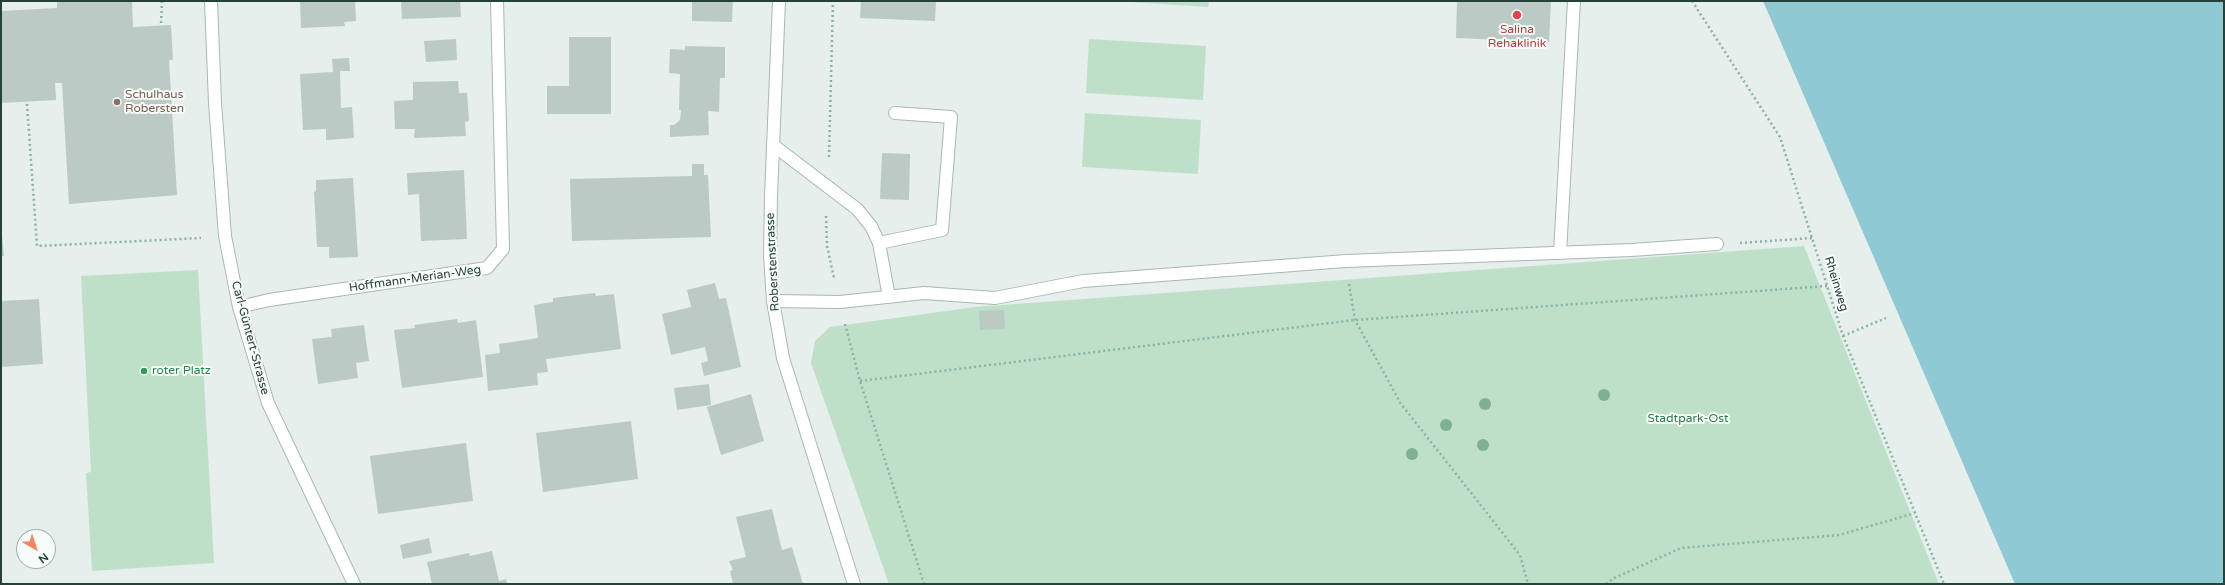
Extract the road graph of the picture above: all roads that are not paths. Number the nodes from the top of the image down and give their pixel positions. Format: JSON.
{"nodes":[{"id":1,"x":211,"y":1,"type":"edge"},
{"id":2,"x":497,"y":1,"type":"edge"},
{"id":3,"x":779,"y":1,"type":"edge"},
{"id":4,"x":1574,"y":1,"type":"edge"},
{"id":5,"x":894,"y":113,"type":"dead end"},
{"id":6,"x":773,"y":145,"type":"junction"},
{"id":7,"x":879,"y":243,"type":"junction"},
{"id":8,"x":1717,"y":244,"type":"road end"},
{"id":9,"x":1560,"y":253,"type":"junction"},
{"id":10,"x":889,"y":297,"type":"junction"},
{"id":11,"x":773,"y":301,"type":"junction"},
{"id":12,"x":239,"y":307,"type":"junction"},
{"id":13,"x":354,"y":584,"type":"edge"},
{"id":14,"x":854,"y":584,"type":"edge"}],
"edges":[{"from":1,"to":12,"type":"street","name":"Carl-Güntert-Strasse"},
{"from":2,"to":12,"type":"street","name":"Hoffmann-Merian-Weg"},
{"from":3,"to":6,"type":"street","name":"Roberstenstrasse"},
{"from":4,"to":9,"type":"street"},
{"from":5,"to":7,"type":"street"},
{"from":6,"to":7,"type":"street"},
{"from":6,"to":11,"type":"street","name":"Roberstenstrasse"},
{"from":7,"to":10,"type":"street"},
{"from":8,"to":9,"type":"street"},
{"from":9,"to":10,"type":"street"},
{"from":10,"to":11,"type":"street"},
{"from":11,"to":14,"type":"street","name":"Roberstenstrasse"},
{"from":12,"to":13,"type":"street","name":"Carl-Güntert-Strasse"}]}
